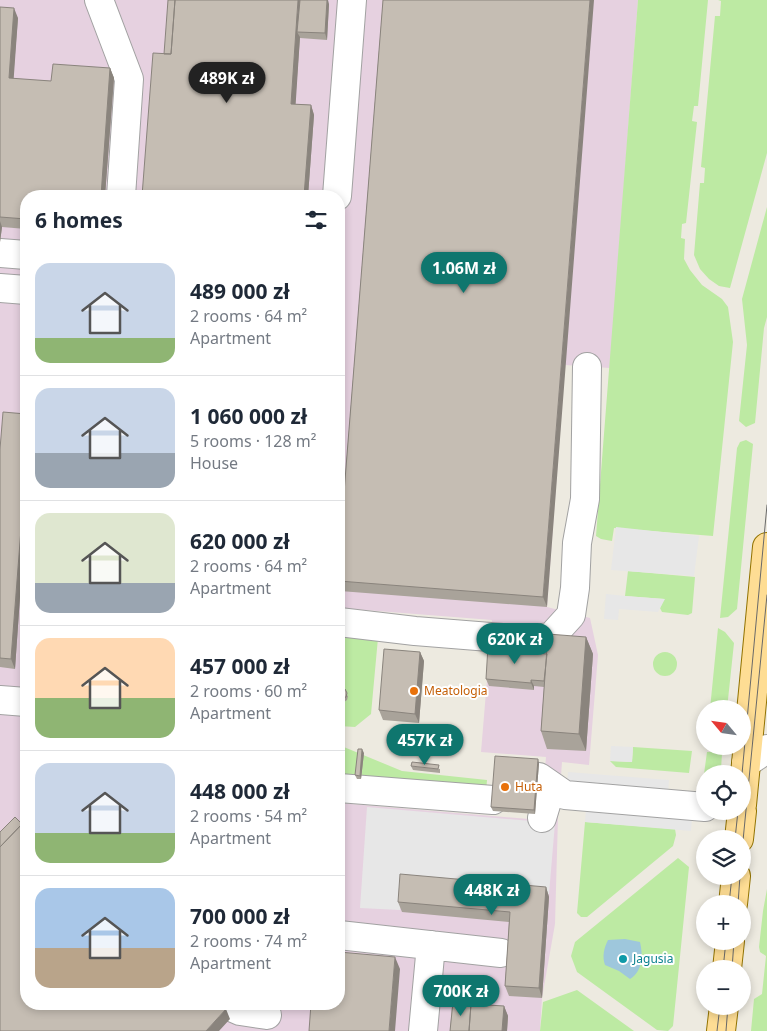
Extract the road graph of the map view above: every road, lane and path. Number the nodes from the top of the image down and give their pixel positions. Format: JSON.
{"nodes":[{"id":1,"x":99,"y":0,"type":"edge"},
{"id":2,"x":352,"y":0,"type":"edge"},
{"id":3,"x":121,"y":190,"type":"edge"},
{"id":4,"x":337,"y":190,"type":"edge"},
{"id":5,"x":0,"y":253,"type":"edge"},
{"id":6,"x":20,"y":255,"type":"edge"},
{"id":7,"x":0,"y":288,"type":"edge"},
{"id":8,"x":20,"y":290,"type":"edge"},
{"id":9,"x":587,"y":367,"type":"dead end"},
{"id":10,"x":767,"y":547,"type":"edge"},
{"id":11,"x":345,"y":624,"type":"edge"},
{"id":12,"x":0,"y":700,"type":"edge"},
{"id":13,"x":20,"y":702,"type":"edge"},
{"id":14,"x":760,"y":709,"type":"edge"},
{"id":15,"x":756,"y":756,"type":"edge"},
{"id":16,"x":751,"y":774,"type":"edge"},
{"id":17,"x":345,"y":788,"type":"edge"},
{"id":18,"x":546,"y":798,"type":"dead end"},
{"id":19,"x":493,"y":800,"type":"edge"},
{"id":20,"x":696,"y":806,"type":"edge"},
{"id":21,"x":345,"y":936,"type":"edge"},
{"id":22,"x":431,"y":945,"type":"junction"},
{"id":23,"x":501,"y":953,"type":"dead end"},
{"id":24,"x":238,"y":1010,"type":"edge"},
{"id":25,"x":723,"y":1015,"type":"edge"},
{"id":26,"x":267,"y":1016,"type":"edge"},
{"id":27,"x":422,"y":1031,"type":"edge"},
{"id":28,"x":721,"y":1031,"type":"edge"}],
"edges":[{"from":1,"to":3,"type":"lane"},
{"from":2,"to":4,"type":"lane"},
{"from":5,"to":6,"type":"lane"},
{"from":7,"to":8,"type":"lane"},
{"from":9,"to":11,"type":"lane"},
{"from":10,"to":14,"type":"main road"},
{"from":12,"to":13,"type":"lane"},
{"from":14,"to":15,"type":"main road"},
{"from":15,"to":16,"type":"main road"},
{"from":17,"to":19,"type":"lane"},
{"from":18,"to":20,"type":"lane"},
{"from":21,"to":22,"type":"lane"},
{"from":22,"to":23,"type":"lane"},
{"from":22,"to":27,"type":"lane"},
{"from":24,"to":26,"type":"lane"},
{"from":25,"to":28,"type":"main road"}]}
